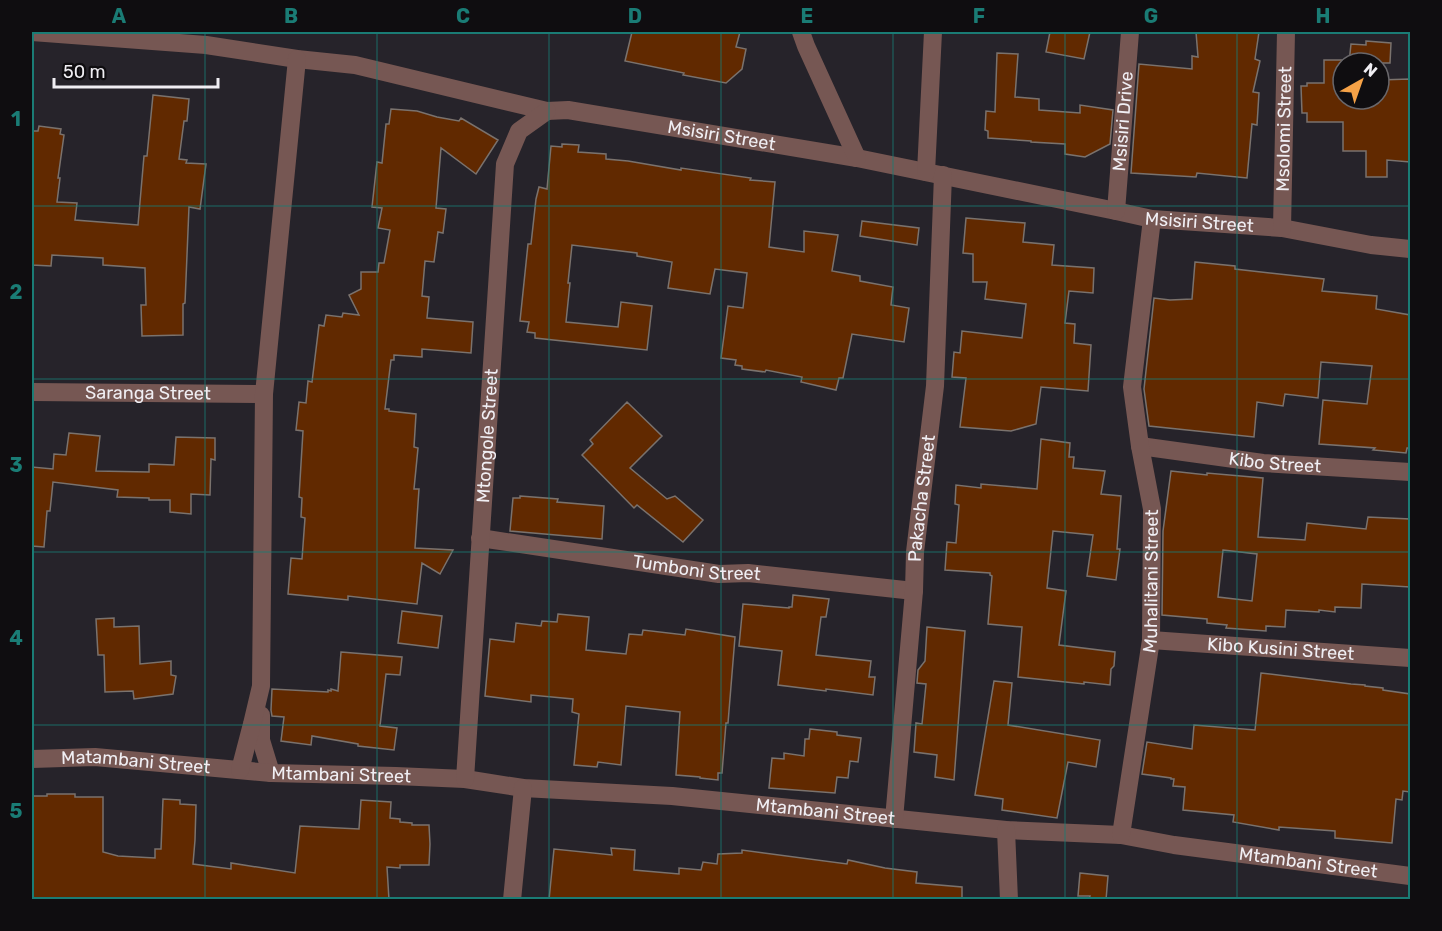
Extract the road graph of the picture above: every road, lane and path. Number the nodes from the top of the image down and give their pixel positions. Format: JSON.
{"nodes":[{"id":1,"x":32,"y":32,"type":"edge"},
{"id":2,"x":801,"y":32,"type":"edge"},
{"id":3,"x":933,"y":32,"type":"edge"},
{"id":4,"x":1130,"y":32,"type":"edge"},
{"id":5,"x":1286,"y":32,"type":"edge"},
{"id":6,"x":297,"y":59,"type":"junction"},
{"id":7,"x":547,"y":111,"type":"junction"},
{"id":8,"x":857,"y":158,"type":"junction"},
{"id":9,"x":935,"y":174,"type":"junction"},
{"id":10,"x":1116,"y":211,"type":"junction"},
{"id":11,"x":1152,"y":219,"type":"junction"},
{"id":12,"x":1282,"y":228,"type":"junction"},
{"id":13,"x":1410,"y":249,"type":"edge"},
{"id":14,"x":32,"y":392,"type":"edge"},
{"id":15,"x":264,"y":394,"type":"junction"},
{"id":16,"x":1140,"y":446,"type":"junction"},
{"id":17,"x":1410,"y":472,"type":"edge"},
{"id":18,"x":480,"y":538,"type":"junction"},
{"id":19,"x":914,"y":591,"type":"junction"},
{"id":20,"x":1151,"y":640,"type":"junction"},
{"id":21,"x":1410,"y":658,"type":"edge"},
{"id":22,"x":261,"y":686,"type":"junction"},
{"id":23,"x":32,"y":759,"type":"edge"},
{"id":24,"x":240,"y":770,"type":"junction"},
{"id":25,"x":272,"y":773,"type":"junction"},
{"id":26,"x":465,"y":779,"type":"junction"},
{"id":27,"x":523,"y":788,"type":"junction"},
{"id":28,"x":894,"y":819,"type":"junction"},
{"id":29,"x":1006,"y":830,"type":"junction"},
{"id":30,"x":1121,"y":835,"type":"junction"},
{"id":31,"x":1410,"y":876,"type":"edge"},
{"id":32,"x":512,"y":900,"type":"edge"},
{"id":33,"x":1009,"y":900,"type":"edge"}],
"edges":[{"from":1,"to":6,"type":"street","name":"Msisiri Street"},
{"from":2,"to":8,"type":"street"},
{"from":3,"to":9,"type":"street","name":"Pakacha Street"},
{"from":4,"to":10,"type":"street","name":"Msisiri Drive"},
{"from":5,"to":12,"type":"street","name":"Msolomi Street"},
{"from":6,"to":7,"type":"street","name":"Msisiri Street"},
{"from":6,"to":15,"type":"street"},
{"from":7,"to":8,"type":"street","name":"Msisiri Street"},
{"from":7,"to":18,"type":"street","name":"Mtongole Street"},
{"from":8,"to":9,"type":"street","name":"Msisiri Street"},
{"from":9,"to":10,"type":"street","name":"Msisiri Street"},
{"from":9,"to":19,"type":"street","name":"Pakacha Street"},
{"from":10,"to":11,"type":"street","name":"Msisiri Street"},
{"from":11,"to":12,"type":"street","name":"Msisiri Street"},
{"from":11,"to":16,"type":"street","name":"Muhalitani Street"},
{"from":12,"to":13,"type":"street","name":"Msisiri Street"},
{"from":14,"to":15,"type":"street","name":"Saranga Street"},
{"from":15,"to":22,"type":"street"},
{"from":16,"to":17,"type":"street","name":"Kibo Street"},
{"from":16,"to":20,"type":"street","name":"Muhalitani Street"},
{"from":18,"to":19,"type":"street","name":"Tumboni Street"},
{"from":18,"to":26,"type":"street","name":"Mtongole Street"},
{"from":19,"to":28,"type":"street","name":"Pakacha Street"},
{"from":20,"to":21,"type":"street","name":"Kibo Kusini Street"},
{"from":20,"to":30,"type":"street","name":"Muhalitani Street"},
{"from":22,"to":24,"type":"street"},
{"from":22,"to":25,"type":"street"},
{"from":23,"to":24,"type":"street","name":"Matambani Street"},
{"from":24,"to":25,"type":"street","name":"Mtambani Street"},
{"from":25,"to":26,"type":"street","name":"Mtambani Street"},
{"from":26,"to":27,"type":"street","name":"Mtambani Street"},
{"from":27,"to":28,"type":"street","name":"Mtambani Street"},
{"from":27,"to":32,"type":"street"},
{"from":28,"to":29,"type":"street","name":"Mtambani Street"},
{"from":29,"to":30,"type":"street","name":"Mtambani Street"},
{"from":29,"to":33,"type":"street"},
{"from":30,"to":31,"type":"street","name":"Mtambani Street"}]}
